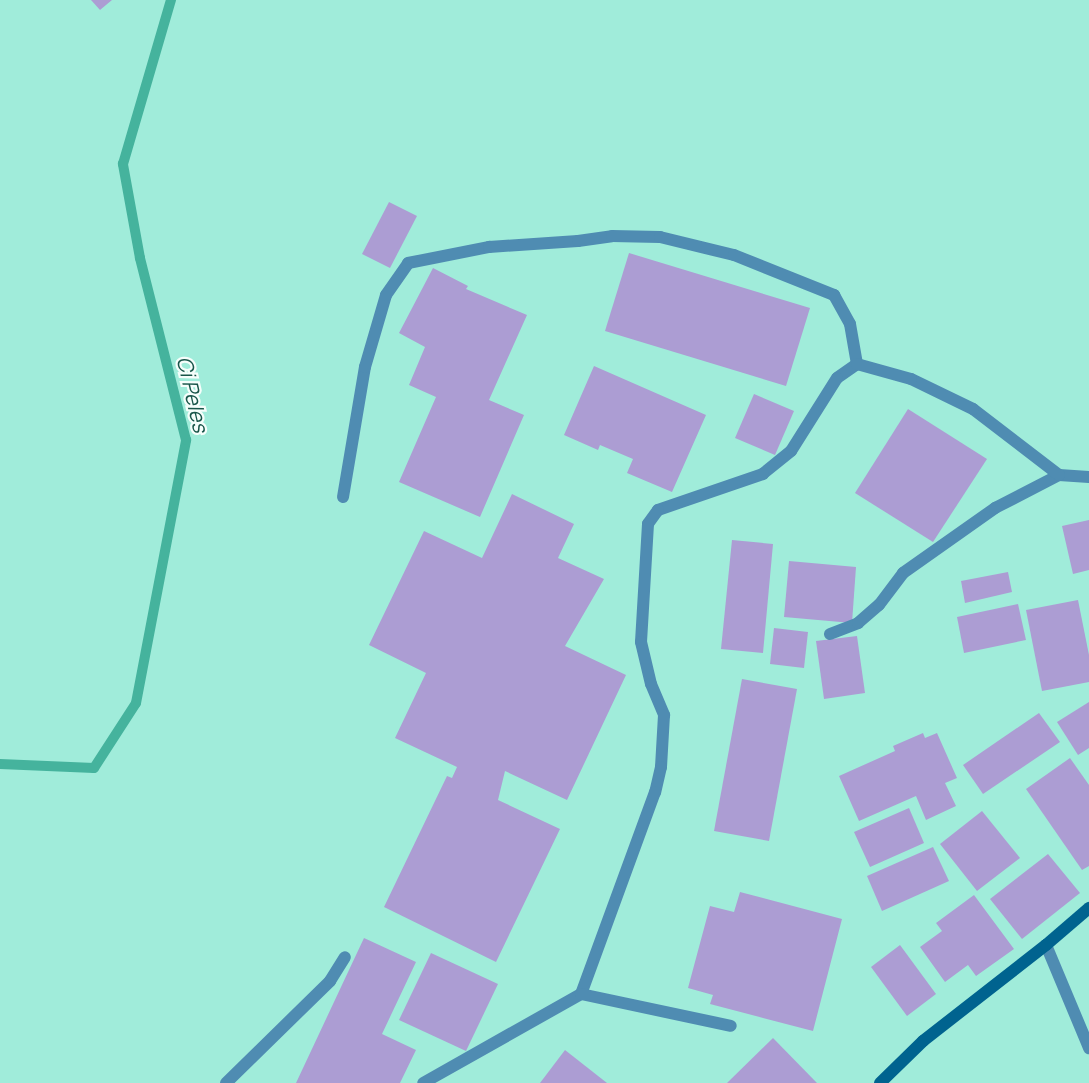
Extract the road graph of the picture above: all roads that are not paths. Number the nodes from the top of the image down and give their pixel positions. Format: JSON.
{"nodes":[{"id":1,"x":857,"y":364,"type":"junction"},
{"id":2,"x":1059,"y":475,"type":"junction"},
{"id":3,"x":1089,"y":477,"type":"edge"},
{"id":4,"x":344,"y":497,"type":"dead end"},
{"id":5,"x":830,"y":634,"type":"dead end"},
{"id":6,"x":1089,"y":908,"type":"edge"},
{"id":7,"x":1046,"y":945,"type":"junction"},
{"id":8,"x":345,"y":957,"type":"dead end"},
{"id":9,"x":581,"y":994,"type":"junction"},
{"id":10,"x":731,"y":1026,"type":"dead end"},
{"id":11,"x":1089,"y":1048,"type":"edge"},
{"id":12,"x":226,"y":1083,"type":"edge"},
{"id":13,"x":423,"y":1083,"type":"edge"},
{"id":14,"x":880,"y":1083,"type":"edge"}],
"edges":[{"from":1,"to":2,"type":"street"},
{"from":1,"to":4,"type":"street"},
{"from":1,"to":9,"type":"street"},
{"from":2,"to":3,"type":"street"},
{"from":2,"to":5,"type":"street"},
{"from":6,"to":7,"type":"main road"},
{"from":7,"to":11,"type":"street"},
{"from":7,"to":14,"type":"main road"},
{"from":8,"to":12,"type":"street"},
{"from":9,"to":10,"type":"street"},
{"from":9,"to":13,"type":"street"}]}
